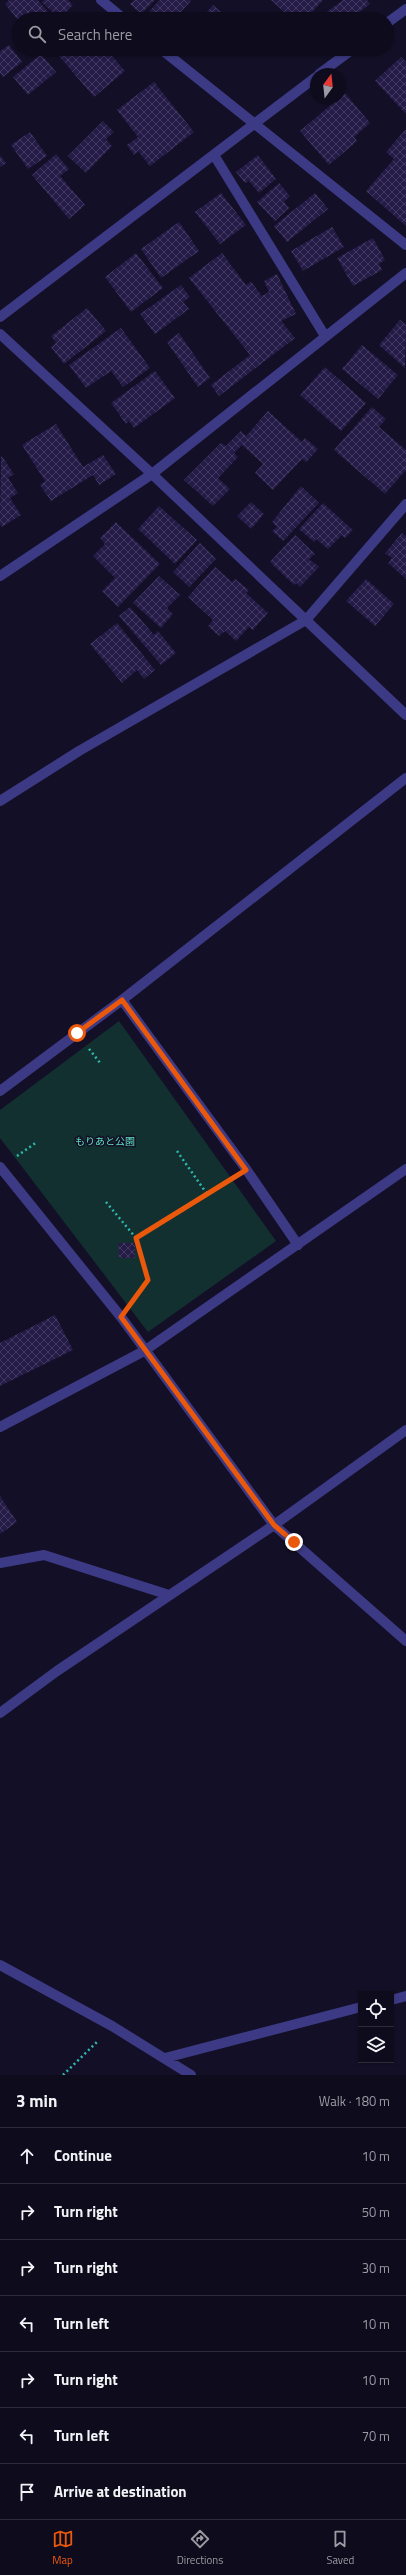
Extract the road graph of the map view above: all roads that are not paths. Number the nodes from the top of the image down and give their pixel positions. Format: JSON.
{"nodes":[{"id":1,"x":101,"y":0,"type":"edge"},
{"id":2,"x":406,"y":9,"type":"edge"},
{"id":3,"x":116,"y":12,"type":"edge"},
{"id":4,"x":394,"y":18,"type":"edge"},
{"id":5,"x":170,"y":56,"type":"edge"},
{"id":6,"x":343,"y":56,"type":"edge"},
{"id":7,"x":327,"y":68,"type":"edge"},
{"id":8,"x":310,"y":81,"type":"edge"},
{"id":9,"x":253,"y":124,"type":"junction"},
{"id":10,"x":214,"y":155,"type":"junction"},
{"id":11,"x":406,"y":245,"type":"edge"},
{"id":12,"x":406,"y":272,"type":"edge"},
{"id":13,"x":0,"y":317,"type":"edge"},
{"id":14,"x":0,"y":334,"type":"edge"},
{"id":15,"x":325,"y":336,"type":"junction"},
{"id":16,"x":152,"y":474,"type":"junction"},
{"id":17,"x":406,"y":504,"type":"edge"},
{"id":18,"x":0,"y":576,"type":"edge"},
{"id":19,"x":306,"y":620,"type":"junction"},
{"id":20,"x":406,"y":715,"type":"edge"},
{"id":21,"x":406,"y":778,"type":"edge"},
{"id":22,"x":0,"y":801,"type":"edge"},
{"id":23,"x":122,"y":1000,"type":"junction"},
{"id":24,"x":0,"y":1091,"type":"edge"},
{"id":25,"x":0,"y":1167,"type":"edge"},
{"id":26,"x":406,"y":1169,"type":"edge"},
{"id":27,"x":298,"y":1245,"type":"junction"},
{"id":28,"x":144,"y":1351,"type":"junction"},
{"id":29,"x":0,"y":1427,"type":"edge"},
{"id":30,"x":406,"y":1430,"type":"edge"},
{"id":31,"x":274,"y":1525,"type":"junction"},
{"id":32,"x":0,"y":1563,"type":"edge"},
{"id":33,"x":169,"y":1595,"type":"junction"},
{"id":34,"x":406,"y":1641,"type":"edge"},
{"id":35,"x":0,"y":1713,"type":"edge"},
{"id":36,"x":0,"y":1965,"type":"edge"},
{"id":37,"x":406,"y":1996,"type":"edge"},
{"id":38,"x":394,"y":1999,"type":"edge"},
{"id":39,"x":358,"y":2008,"type":"edge"},
{"id":40,"x":165,"y":2058,"type":"junction"},
{"id":41,"x":191,"y":2075,"type":"edge"}],
"edges":[{"from":1,"to":3,"type":"street"},
{"from":2,"to":4,"type":"street"},
{"from":5,"to":9,"type":"street"},
{"from":6,"to":7,"type":"street"},
{"from":8,"to":9,"type":"street"},
{"from":9,"to":10,"type":"street"},
{"from":9,"to":11,"type":"street"},
{"from":10,"to":13,"type":"street"},
{"from":10,"to":15,"type":"street"},
{"from":12,"to":15,"type":"street"},
{"from":14,"to":16,"type":"street"},
{"from":15,"to":16,"type":"street"},
{"from":16,"to":18,"type":"street"},
{"from":16,"to":19,"type":"street"},
{"from":17,"to":19,"type":"street"},
{"from":19,"to":20,"type":"street"},
{"from":19,"to":22,"type":"street"},
{"from":21,"to":23,"type":"street"},
{"from":23,"to":24,"type":"street"},
{"from":23,"to":27,"type":"street"},
{"from":25,"to":28,"type":"street"},
{"from":26,"to":27,"type":"street"},
{"from":27,"to":28,"type":"street"},
{"from":28,"to":29,"type":"street"},
{"from":28,"to":31,"type":"street"},
{"from":30,"to":31,"type":"street"},
{"from":31,"to":33,"type":"street"},
{"from":31,"to":34,"type":"street"},
{"from":32,"to":33,"type":"street"},
{"from":33,"to":35,"type":"street"},
{"from":36,"to":40,"type":"street"},
{"from":37,"to":38,"type":"street"},
{"from":39,"to":40,"type":"street"},
{"from":40,"to":41,"type":"street"}]}
